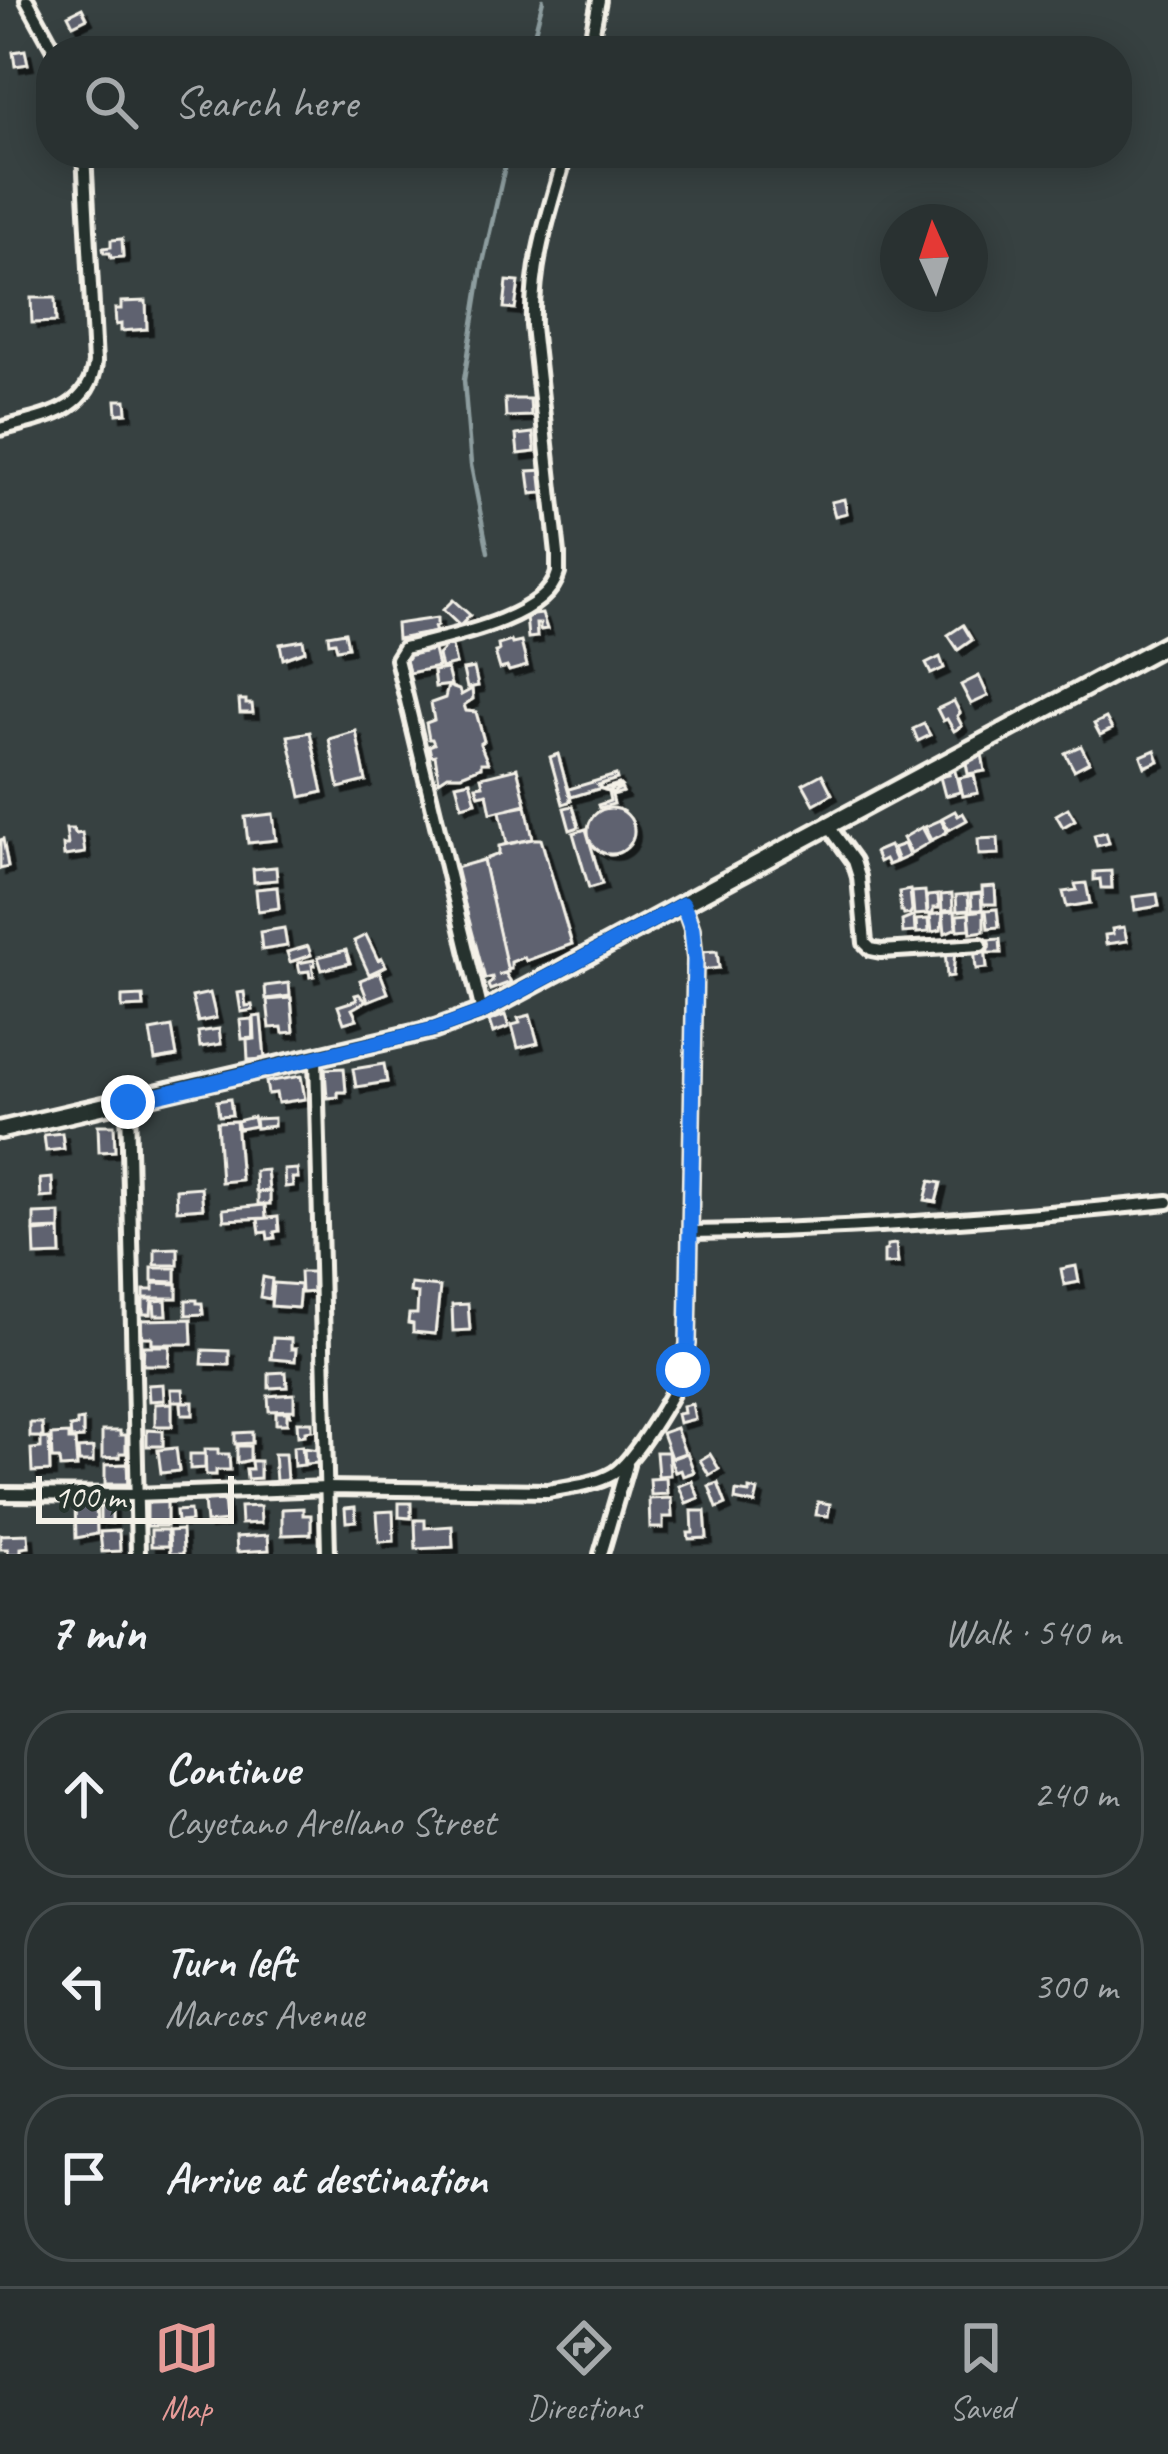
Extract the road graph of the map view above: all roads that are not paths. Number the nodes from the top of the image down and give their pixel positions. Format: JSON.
{"nodes":[{"id":1,"x":27,"y":0,"type":"edge"},
{"id":2,"x":599,"y":0,"type":"edge"},
{"id":3,"x":47,"y":36,"type":"edge"},
{"id":4,"x":592,"y":36,"type":"edge"},
{"id":5,"x":85,"y":168,"type":"edge"},
{"id":6,"x":562,"y":168,"type":"edge"},
{"id":7,"x":0,"y":429,"type":"edge"},
{"id":8,"x":1168,"y":643,"type":"edge"},
{"id":9,"x":828,"y":825,"type":"junction"},
{"id":10,"x":683,"y":904,"type":"junction"},
{"id":11,"x":981,"y":945,"type":"dead end"},
{"id":12,"x":482,"y":1012,"type":"junction"},
{"id":13,"x":316,"y":1058,"type":"junction"},
{"id":14,"x":128,"y":1102,"type":"junction"},
{"id":15,"x":0,"y":1130,"type":"edge"},
{"id":16,"x":1168,"y":1202,"type":"edge"},
{"id":17,"x":690,"y":1232,"type":"junction"},
{"id":18,"x":628,"y":1462,"type":"junction"},
{"id":19,"x":327,"y":1488,"type":"junction"},
{"id":20,"x":0,"y":1494,"type":"edge"},
{"id":21,"x":136,"y":1495,"type":"junction"},
{"id":22,"x":138,"y":1554,"type":"edge"},
{"id":23,"x":328,"y":1554,"type":"edge"},
{"id":24,"x":601,"y":1554,"type":"edge"}],
"edges":[{"from":1,"to":3,"type":"street"},
{"from":2,"to":4,"type":"street"},
{"from":5,"to":7,"type":"street"},
{"from":6,"to":12,"type":"street"},
{"from":8,"to":9,"type":"main road"},
{"from":9,"to":10,"type":"main road"},
{"from":9,"to":11,"type":"street"},
{"from":10,"to":12,"type":"main road"},
{"from":10,"to":17,"type":"street"},
{"from":12,"to":13,"type":"main road"},
{"from":13,"to":14,"type":"main road"},
{"from":13,"to":19,"type":"street"},
{"from":14,"to":15,"type":"main road"},
{"from":14,"to":21,"type":"street"},
{"from":16,"to":17,"type":"street"},
{"from":17,"to":18,"type":"street"},
{"from":18,"to":19,"type":"street"},
{"from":18,"to":24,"type":"street"},
{"from":19,"to":21,"type":"street"},
{"from":19,"to":23,"type":"street"},
{"from":20,"to":21,"type":"street"},
{"from":21,"to":22,"type":"street"}]}
